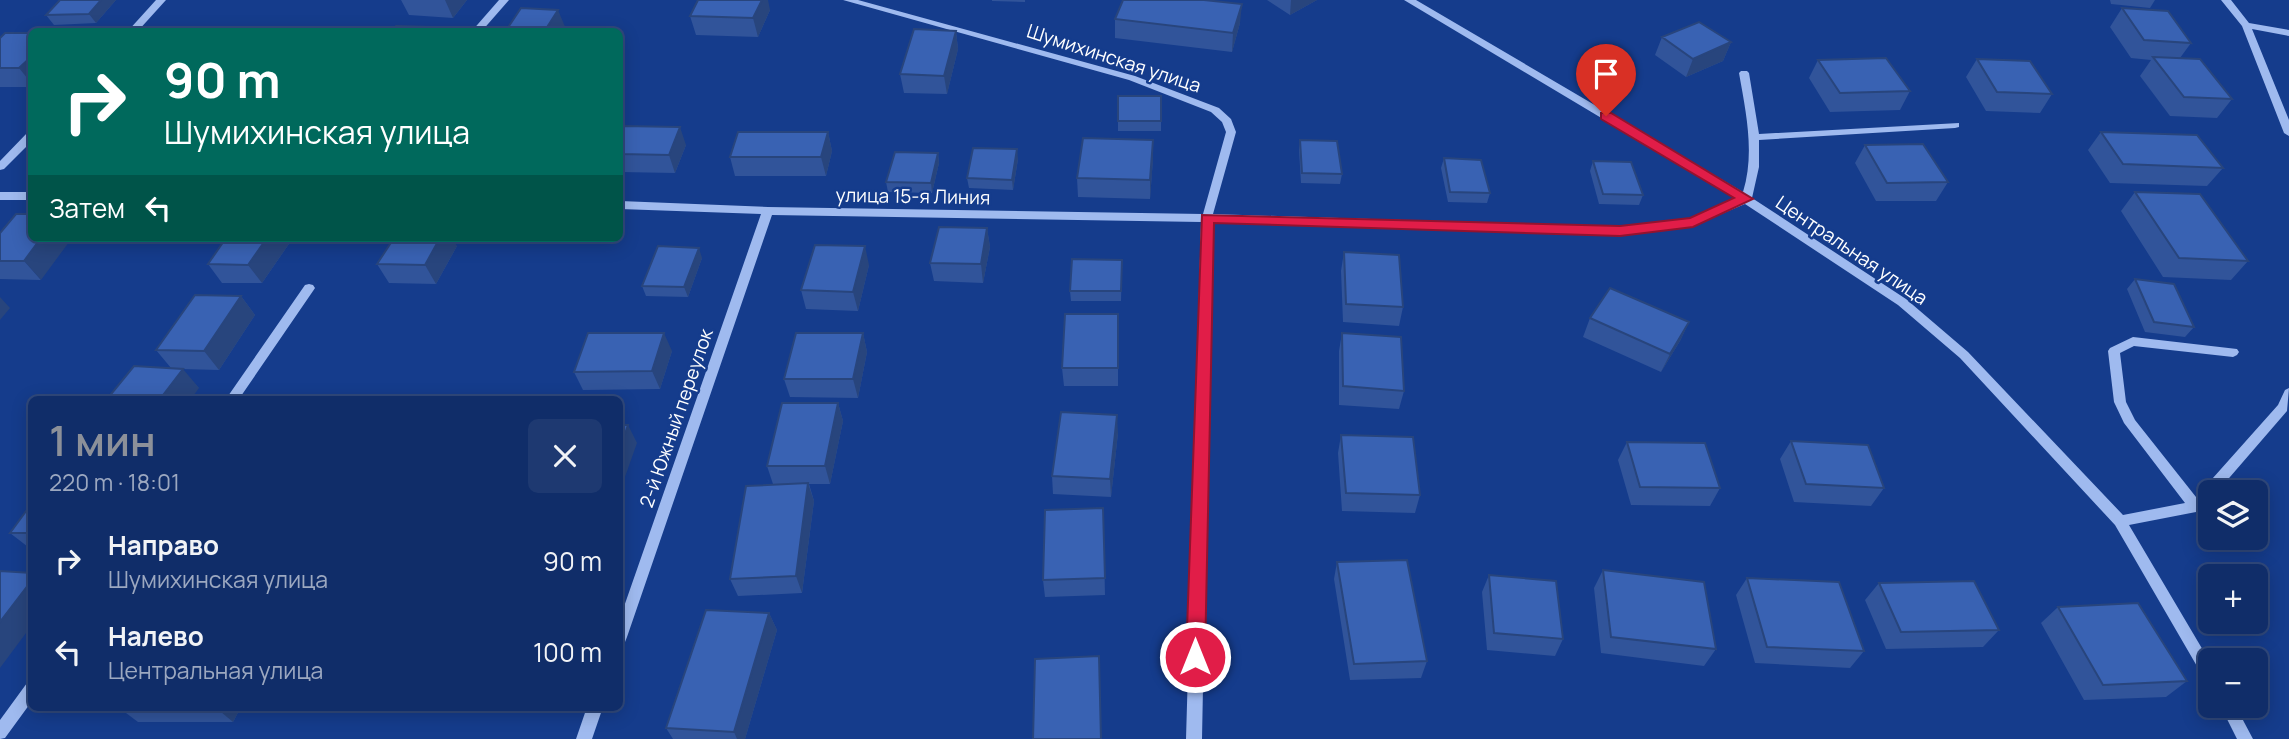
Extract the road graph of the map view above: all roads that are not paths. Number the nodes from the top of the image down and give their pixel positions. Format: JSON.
{"nodes":[{"id":1,"x":161,"y":0,"type":"edge"},
{"id":2,"x":504,"y":0,"type":"edge"},
{"id":3,"x":848,"y":0,"type":"edge"},
{"id":4,"x":1409,"y":0,"type":"edge"},
{"id":5,"x":2225,"y":0,"type":"edge"},
{"id":6,"x":2246,"y":25,"type":"junction"},
{"id":7,"x":135,"y":28,"type":"edge"},
{"id":8,"x":479,"y":28,"type":"edge"},
{"id":9,"x":2289,"y":33,"type":"edge"},
{"id":10,"x":1744,"y":74,"type":"dead end"},
{"id":11,"x":1955,"y":125,"type":"dead end"},
{"id":12,"x":2289,"y":133,"type":"edge"},
{"id":13,"x":1756,"y":136,"type":"junction"},
{"id":14,"x":28,"y":138,"type":"edge"},
{"id":15,"x":0,"y":167,"type":"edge"},
{"id":16,"x":0,"y":196,"type":"edge"},
{"id":17,"x":28,"y":196,"type":"edge"},
{"id":18,"x":1746,"y":199,"type":"junction"},
{"id":19,"x":623,"y":205,"type":"edge"},
{"id":20,"x":768,"y":211,"type":"junction"},
{"id":21,"x":1207,"y":218,"type":"junction"},
{"id":22,"x":309,"y":288,"type":"dead end"},
{"id":23,"x":2233,"y":352,"type":"dead end"},
{"id":24,"x":2289,"y":393,"type":"edge"},
{"id":25,"x":234,"y":396,"type":"edge"},
{"id":26,"x":2196,"y":506,"type":"junction"},
{"id":27,"x":2120,"y":521,"type":"junction"},
{"id":28,"x":623,"y":628,"type":"edge"},
{"id":29,"x":2198,"y":654,"type":"edge"},
{"id":30,"x":28,"y":694,"type":"edge"},
{"id":31,"x":594,"y":711,"type":"edge"},
{"id":32,"x":2234,"y":718,"type":"edge"},
{"id":33,"x":0,"y":733,"type":"edge"},
{"id":34,"x":584,"y":739,"type":"edge"},
{"id":35,"x":1194,"y":739,"type":"edge"},
{"id":36,"x":2245,"y":739,"type":"edge"}],
"edges":[{"from":1,"to":7,"type":"street"},
{"from":2,"to":8,"type":"street"},
{"from":3,"to":21,"type":"street","name":"Шумихинская улица"},
{"from":4,"to":18,"type":"street","name":"Центральная улица"},
{"from":5,"to":6,"type":"street"},
{"from":6,"to":9,"type":"street"},
{"from":6,"to":12,"type":"street"},
{"from":10,"to":13,"type":"street"},
{"from":11,"to":13,"type":"street"},
{"from":13,"to":18,"type":"street"},
{"from":14,"to":15,"type":"lane"},
{"from":16,"to":17,"type":"street"},
{"from":18,"to":21,"type":"street"},
{"from":18,"to":27,"type":"street","name":"Центральная улица"},
{"from":19,"to":20,"type":"street","name":"улица 15-я Линия"},
{"from":20,"to":21,"type":"street","name":"улица 15-я Линия"},
{"from":20,"to":28,"type":"street","name":"2-й Южный переулок"},
{"from":21,"to":35,"type":"street"},
{"from":22,"to":25,"type":"street"},
{"from":23,"to":26,"type":"street"},
{"from":24,"to":26,"type":"street"},
{"from":26,"to":27,"type":"street"},
{"from":27,"to":29,"type":"street","name":"Центральная улица"},
{"from":30,"to":33,"type":"street"},
{"from":31,"to":34,"type":"street"},
{"from":32,"to":36,"type":"street"}]}
